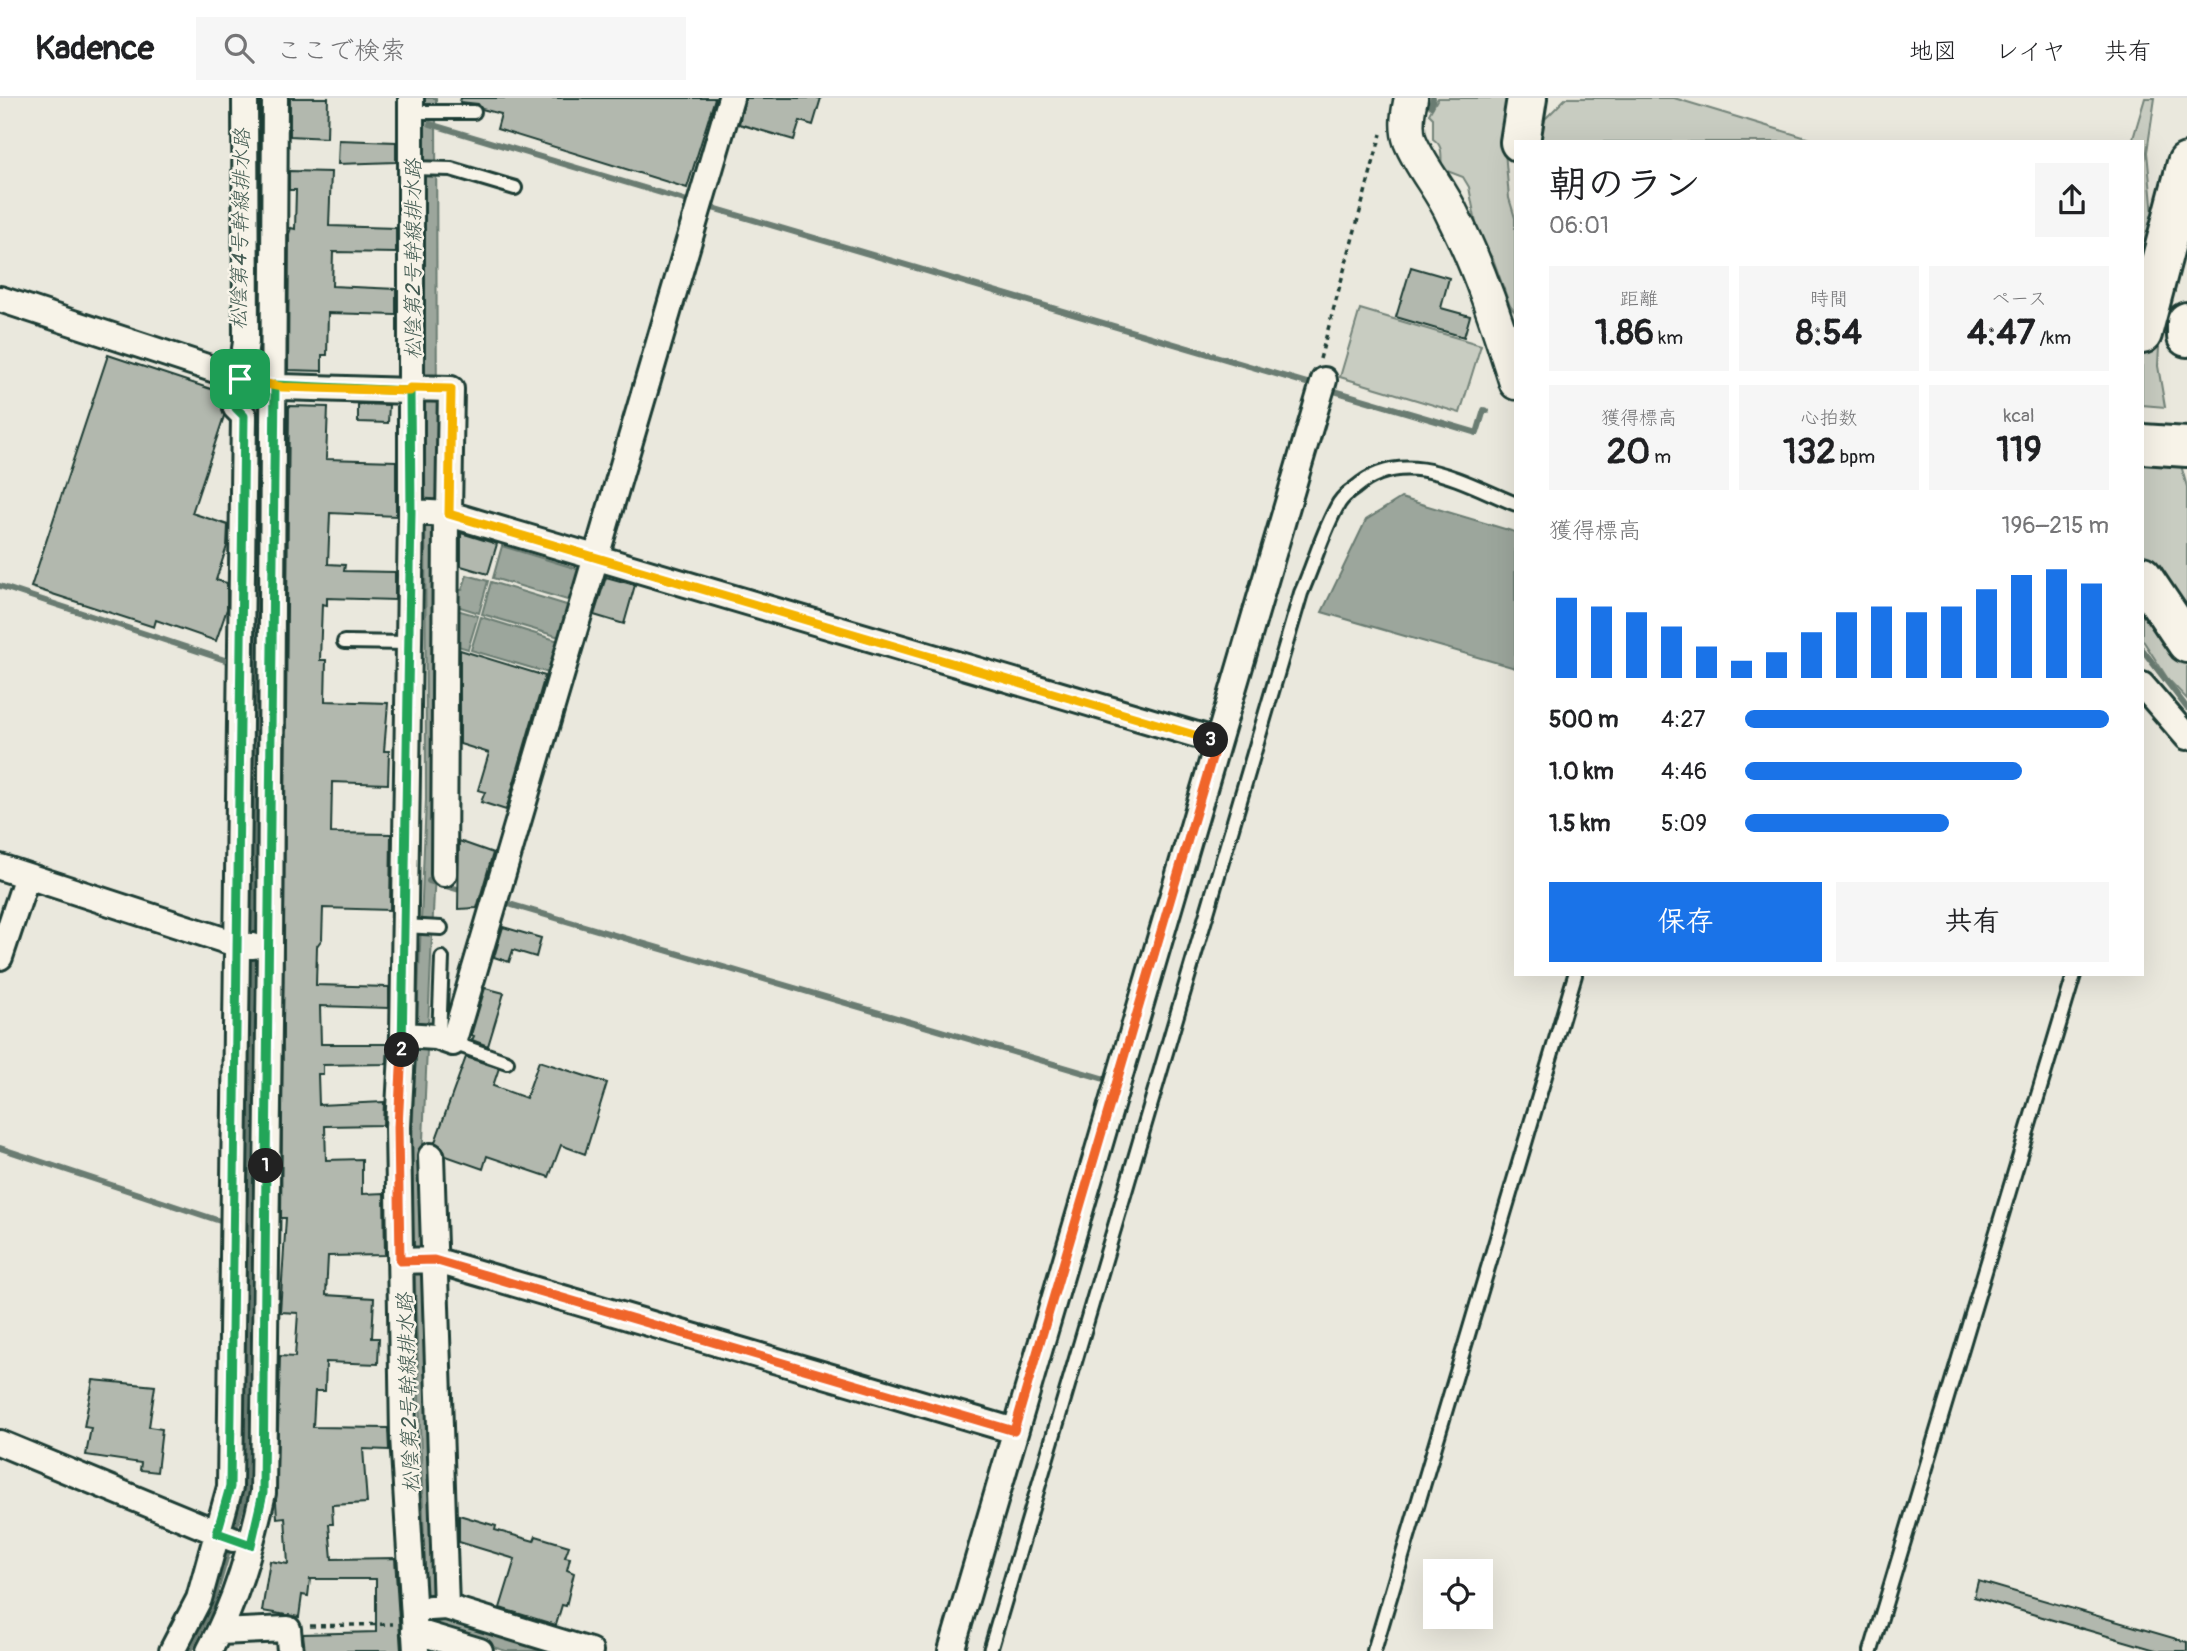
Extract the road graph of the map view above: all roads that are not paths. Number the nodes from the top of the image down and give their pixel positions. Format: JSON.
{"nodes":[{"id":1,"x":245,"y":98,"type":"edge"},
{"id":2,"x":275,"y":98,"type":"edge"},
{"id":3,"x":731,"y":98,"type":"edge"},
{"id":4,"x":1411,"y":98,"type":"edge"},
{"id":5,"x":1527,"y":98,"type":"edge"},
{"id":6,"x":414,"y":107,"type":"edge"},
{"id":7,"x":474,"y":112,"type":"dead end"},
{"id":8,"x":1520,"y":140,"type":"edge"},
{"id":9,"x":2187,"y":163,"type":"edge"},
{"id":10,"x":413,"y":168,"type":"junction"},
{"id":11,"x":515,"y":188,"type":"dead end"},
{"id":12,"x":0,"y":299,"type":"edge"},
{"id":13,"x":2187,"y":322,"type":"edge"},
{"id":14,"x":2144,"y":326,"type":"edge"},
{"id":15,"x":2187,"y":337,"type":"edge"},
{"id":16,"x":1514,"y":377,"type":"edge"},
{"id":17,"x":1324,"y":380,"type":"road end"},
{"id":18,"x":258,"y":382,"type":"junction"},
{"id":19,"x":413,"y":389,"type":"junction"},
{"id":20,"x":2144,"y":444,"type":"edge"},
{"id":21,"x":2187,"y":447,"type":"edge"},
{"id":22,"x":1514,"y":503,"type":"edge"},
{"id":23,"x":414,"y":512,"type":"junction"},
{"id":24,"x":446,"y":514,"type":"junction"},
{"id":25,"x":598,"y":557,"type":"junction"},
{"id":26,"x":2144,"y":579,"type":"edge"},
{"id":27,"x":344,"y":642,"type":"dead end"},
{"id":28,"x":409,"y":643,"type":"junction"},
{"id":29,"x":2187,"y":643,"type":"edge"},
{"id":30,"x":2144,"y":687,"type":"edge"},
{"id":31,"x":2187,"y":737,"type":"edge"},
{"id":32,"x":1217,"y":741,"type":"junction"},
{"id":33,"x":412,"y":775,"type":"junction"},
{"id":34,"x":444,"y":775,"type":"junction"},
{"id":35,"x":411,"y":855,"type":"junction"},
{"id":36,"x":0,"y":867,"type":"edge"},
{"id":37,"x":27,"y":876,"type":"junction"},
{"id":38,"x":409,"y":926,"type":"junction"},
{"id":39,"x":440,"y":928,"type":"dead end"},
{"id":40,"x":254,"y":945,"type":"junction"},
{"id":41,"x":0,"y":957,"type":"edge"},
{"id":42,"x":442,"y":958,"type":"dead end"},
{"id":43,"x":1575,"y":976,"type":"edge"},
{"id":44,"x":2074,"y":976,"type":"edge"},
{"id":45,"x":406,"y":1036,"type":"junction"},
{"id":46,"x":443,"y":1039,"type":"junction"},
{"id":47,"x":507,"y":1062,"type":"dead end"},
{"id":48,"x":431,"y":1156,"type":"dead end"},
{"id":49,"x":418,"y":1260,"type":"junction"},
{"id":50,"x":1014,"y":1431,"type":"junction"},
{"id":51,"x":0,"y":1443,"type":"edge"},
{"id":52,"x":234,"y":1539,"type":"junction"},
{"id":53,"x":424,"y":1620,"type":"edge"},
{"id":54,"x":289,"y":1640,"type":"edge"},
{"id":55,"x":214,"y":1641,"type":"edge"},
{"id":56,"x":172,"y":1651,"type":"edge"},
{"id":57,"x":480,"y":1651,"type":"edge"},
{"id":58,"x":590,"y":1651,"type":"edge"},
{"id":59,"x":951,"y":1651,"type":"edge"},
{"id":60,"x":990,"y":1651,"type":"edge"},
{"id":61,"x":1374,"y":1651,"type":"edge"},
{"id":62,"x":1871,"y":1651,"type":"edge"}],
"edges":[{"from":1,"to":18,"type":"street"},
{"from":2,"to":18,"type":"street"},
{"from":3,"to":25,"type":"street"},
{"from":4,"to":16,"type":"street"},
{"from":5,"to":8,"type":"highway"},
{"from":6,"to":7,"type":"lane"},
{"from":6,"to":10,"type":"street"},
{"from":9,"to":14,"type":"highway"},
{"from":10,"to":11,"type":"lane"},
{"from":10,"to":19,"type":"street"},
{"from":12,"to":18,"type":"street"},
{"from":13,"to":15,"type":"highway"},
{"from":17,"to":32,"type":"street"},
{"from":18,"to":19,"type":"street"},
{"from":18,"to":40,"type":"street"},
{"from":18,"to":40,"type":"street"},
{"from":19,"to":23,"type":"street"},
{"from":19,"to":24,"type":"street"},
{"from":20,"to":21,"type":"highway"},
{"from":22,"to":60,"type":"lane"},
{"from":23,"to":24,"type":"street"},
{"from":23,"to":28,"type":"street"},
{"from":24,"to":25,"type":"street"},
{"from":24,"to":34,"type":"street"},
{"from":25,"to":32,"type":"street"},
{"from":25,"to":46,"type":"street"},
{"from":26,"to":29,"type":"highway"},
{"from":27,"to":28,"type":"lane"},
{"from":28,"to":33,"type":"street"},
{"from":30,"to":31,"type":"street"},
{"from":32,"to":50,"type":"street"},
{"from":33,"to":34,"type":"street"},
{"from":33,"to":35,"type":"street"},
{"from":34,"to":35,"type":"street"},
{"from":35,"to":38,"type":"street"},
{"from":36,"to":37,"type":"street"},
{"from":37,"to":40,"type":"street"},
{"from":37,"to":41,"type":"street"},
{"from":38,"to":39,"type":"lane"},
{"from":38,"to":45,"type":"street"},
{"from":40,"to":52,"type":"street"},
{"from":40,"to":52,"type":"street"},
{"from":42,"to":46,"type":"lane"},
{"from":43,"to":61,"type":"lane"},
{"from":44,"to":62,"type":"lane"},
{"from":45,"to":46,"type":"street"},
{"from":45,"to":49,"type":"street"},
{"from":46,"to":47,"type":"lane"},
{"from":48,"to":49,"type":"street"},
{"from":49,"to":50,"type":"street"},
{"from":49,"to":53,"type":"street"},
{"from":49,"to":53,"type":"street"},
{"from":50,"to":59,"type":"street"},
{"from":51,"to":52,"type":"street"},
{"from":52,"to":55,"type":"street"},
{"from":52,"to":56,"type":"street"},
{"from":53,"to":57,"type":"street"},
{"from":53,"to":58,"type":"street"},
{"from":54,"to":55,"type":"street"}]}
